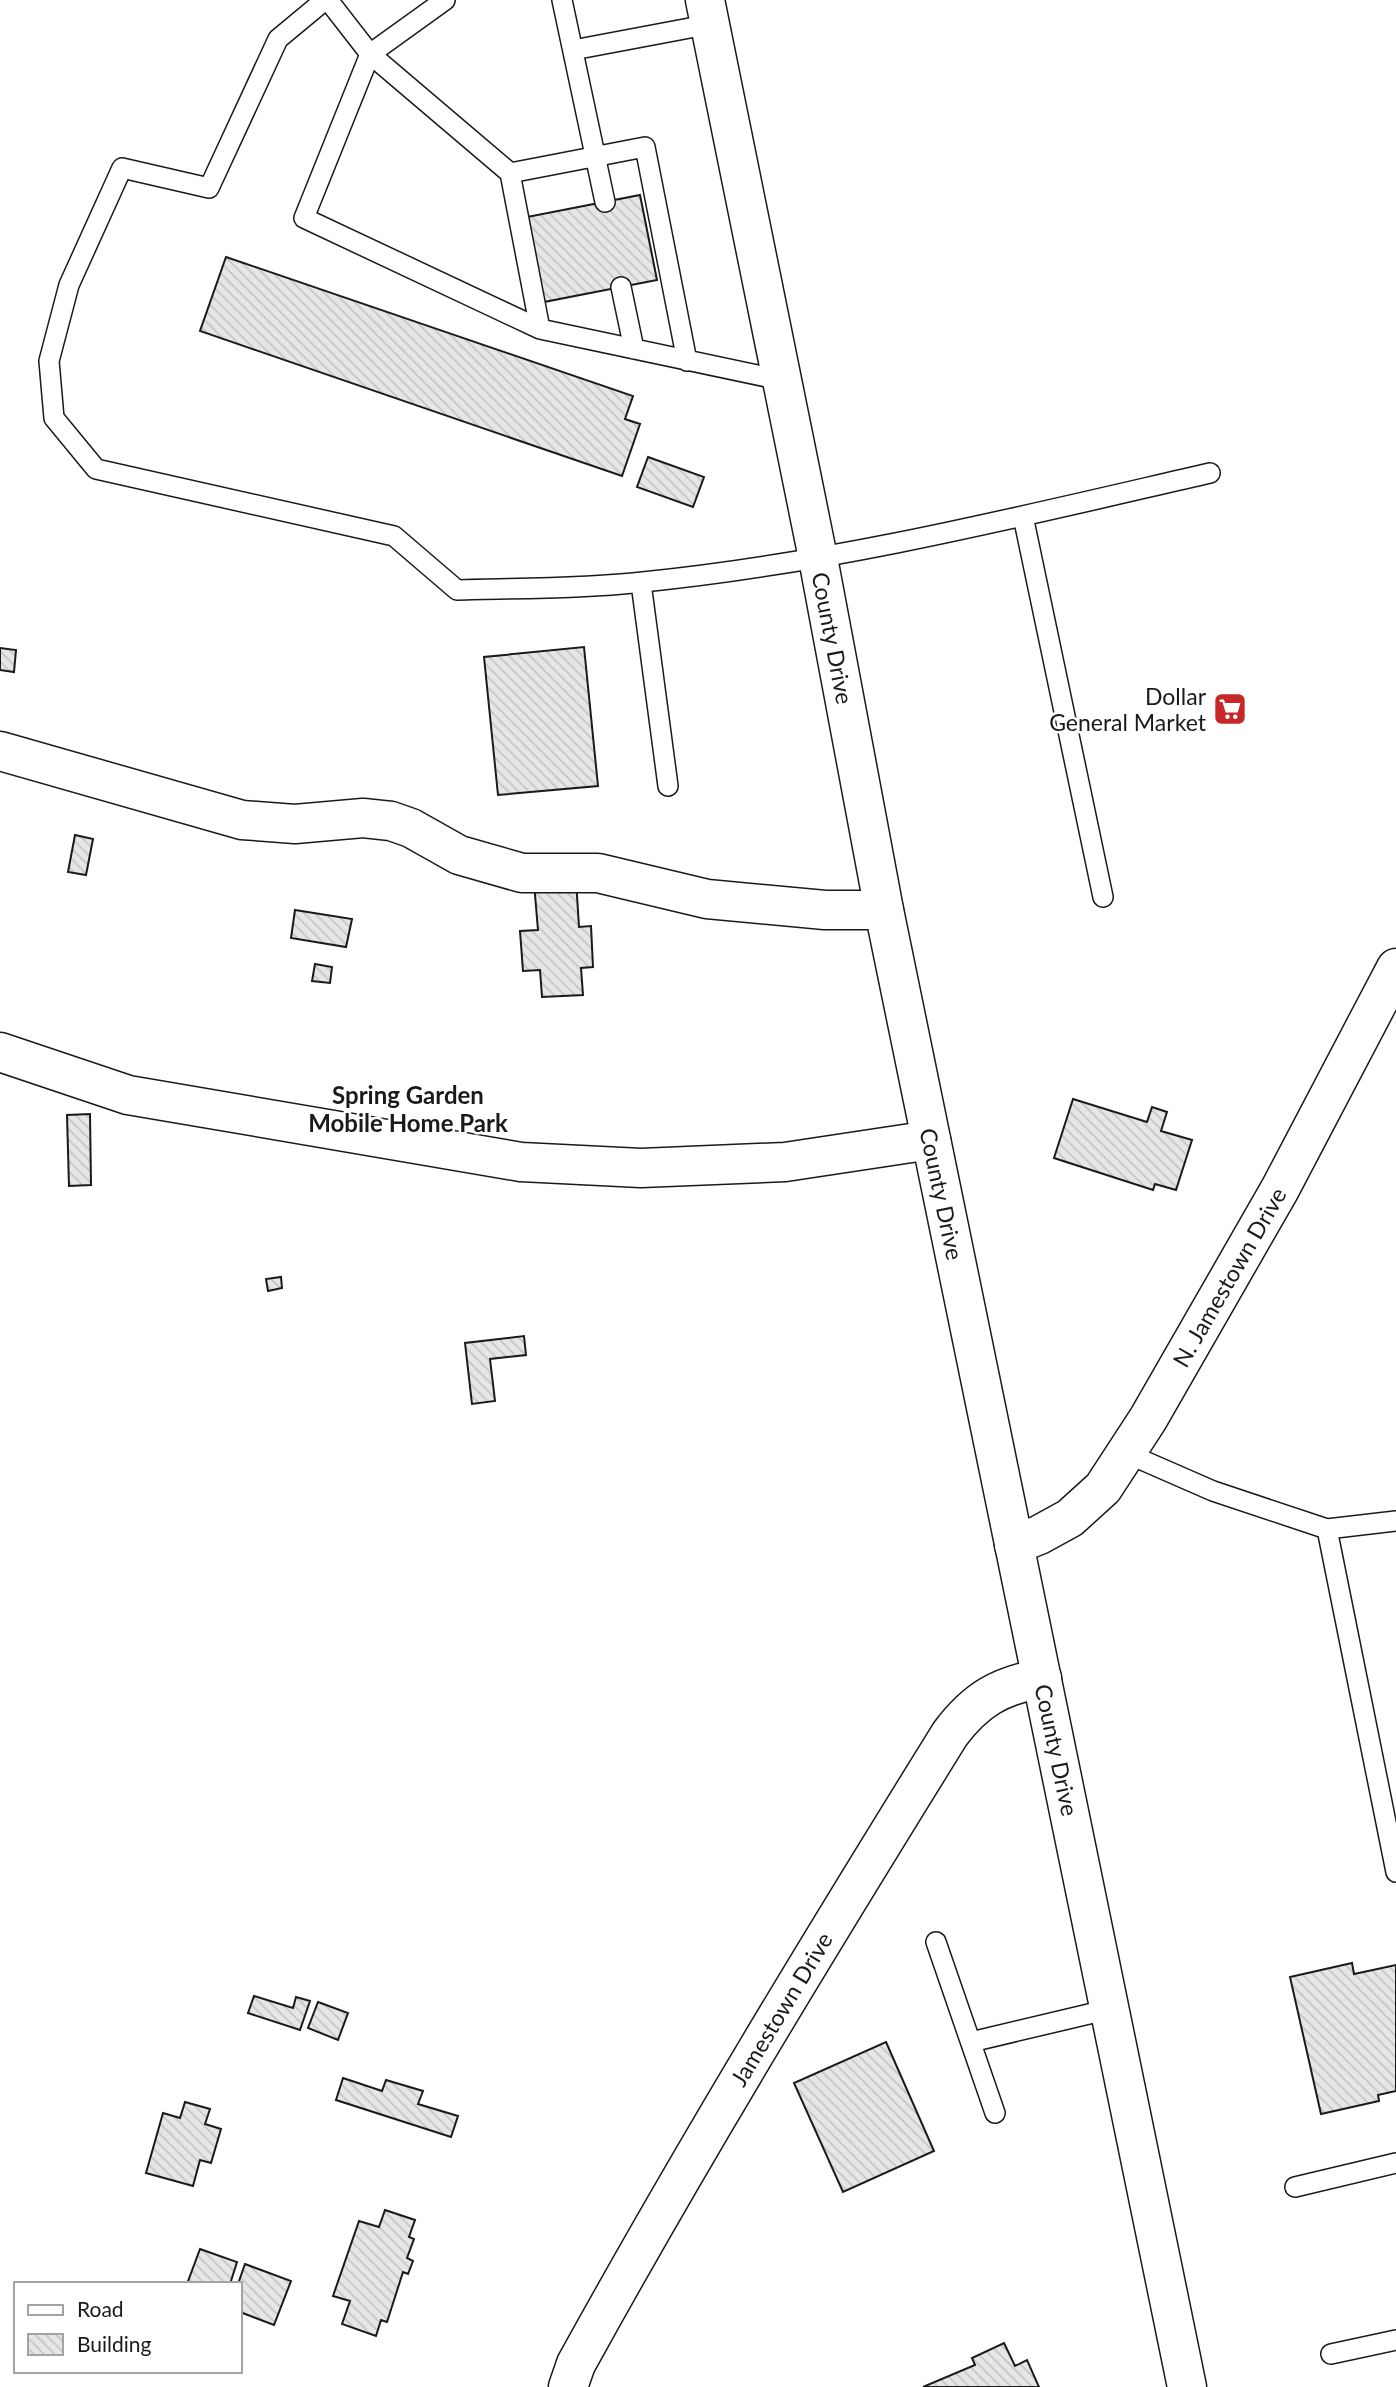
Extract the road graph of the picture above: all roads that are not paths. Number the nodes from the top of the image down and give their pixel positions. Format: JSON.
{"nodes":[{"id":1,"x":327,"y":0,"type":"edge"},
{"id":2,"x":445,"y":0,"type":"edge"},
{"id":3,"x":562,"y":0,"type":"edge"},
{"id":4,"x":708,"y":12,"type":"edge"},
{"id":5,"x":573,"y":50,"type":"junction"},
{"id":6,"x":370,"y":54,"type":"junction"},
{"id":7,"x":595,"y":157,"type":"junction"},
{"id":8,"x":510,"y":173,"type":"junction"},
{"id":9,"x":605,"y":202,"type":"dead end"},
{"id":10,"x":621,"y":287,"type":"dead end"},
{"id":11,"x":540,"y":329,"type":"junction"},
{"id":12,"x":634,"y":349,"type":"junction"},
{"id":13,"x":687,"y":361,"type":"junction"},
{"id":14,"x":781,"y":380,"type":"junction"},
{"id":15,"x":1210,"y":473,"type":"dead end"},
{"id":16,"x":1024,"y":516,"type":"junction"},
{"id":17,"x":818,"y":558,"type":"junction"},
{"id":18,"x":641,"y":583,"type":"junction"},
{"id":19,"x":0,"y":751,"type":"edge"},
{"id":20,"x":668,"y":786,"type":"dead end"},
{"id":21,"x":1102,"y":897,"type":"dead end"},
{"id":22,"x":884,"y":910,"type":"junction"},
{"id":23,"x":1396,"y":968,"type":"edge"},
{"id":24,"x":0,"y":1052,"type":"edge"},
{"id":25,"x":931,"y":1140,"type":"junction"},
{"id":26,"x":1126,"y":1453,"type":"junction"},
{"id":27,"x":1396,"y":1521,"type":"edge"},
{"id":28,"x":1327,"y":1529,"type":"junction"},
{"id":29,"x":1014,"y":1545,"type":"junction"},
{"id":30,"x":1042,"y":1678,"type":"junction"},
{"id":31,"x":1396,"y":1872,"type":"edge"},
{"id":32,"x":936,"y":1942,"type":"dead end"},
{"id":33,"x":1110,"y":2009,"type":"junction"},
{"id":34,"x":971,"y":2042,"type":"junction"},
{"id":35,"x":995,"y":2113,"type":"dead end"},
{"id":36,"x":1396,"y":2163,"type":"edge"},
{"id":37,"x":1295,"y":2187,"type":"dead end"},
{"id":38,"x":1396,"y":2340,"type":"edge"},
{"id":39,"x":1331,"y":2354,"type":"dead end"},
{"id":40,"x":568,"y":2387,"type":"edge"},
{"id":41,"x":1187,"y":2387,"type":"edge"}],
"edges":[{"from":1,"to":6,"type":"lane"},
{"from":1,"to":18,"type":"lane"},
{"from":2,"to":6,"type":"lane"},
{"from":3,"to":5,"type":"lane"},
{"from":4,"to":5,"type":"lane"},
{"from":4,"to":14,"type":"main road","name":"County Drive"},
{"from":5,"to":7,"type":"lane"},
{"from":6,"to":8,"type":"lane"},
{"from":6,"to":11,"type":"lane"},
{"from":7,"to":8,"type":"lane"},
{"from":7,"to":9,"type":"lane"},
{"from":7,"to":13,"type":"lane"},
{"from":8,"to":11,"type":"lane"},
{"from":10,"to":12,"type":"lane"},
{"from":11,"to":12,"type":"lane"},
{"from":12,"to":13,"type":"lane"},
{"from":13,"to":14,"type":"lane"},
{"from":14,"to":17,"type":"main road","name":"County Drive"},
{"from":15,"to":16,"type":"lane"},
{"from":16,"to":17,"type":"lane"},
{"from":16,"to":21,"type":"lane"},
{"from":17,"to":18,"type":"lane"},
{"from":17,"to":22,"type":"main road","name":"County Drive"},
{"from":18,"to":20,"type":"lane"},
{"from":19,"to":22,"type":"main road"},
{"from":22,"to":25,"type":"main road","name":"County Drive"},
{"from":23,"to":26,"type":"main road","name":"N. Jamestown Drive"},
{"from":24,"to":25,"type":"main road"},
{"from":25,"to":29,"type":"main road","name":"County Drive"},
{"from":26,"to":28,"type":"lane"},
{"from":26,"to":29,"type":"main road","name":"N. Jamestown Drive"},
{"from":27,"to":28,"type":"lane"},
{"from":28,"to":31,"type":"lane"},
{"from":29,"to":30,"type":"main road","name":"County Drive"},
{"from":30,"to":33,"type":"main road","name":"County Drive"},
{"from":30,"to":40,"type":"main road","name":"Jamestown Drive"},
{"from":32,"to":34,"type":"lane"},
{"from":33,"to":34,"type":"lane"},
{"from":33,"to":41,"type":"main road","name":"County Drive"},
{"from":34,"to":35,"type":"lane"},
{"from":36,"to":37,"type":"lane"},
{"from":38,"to":39,"type":"lane"}]}
